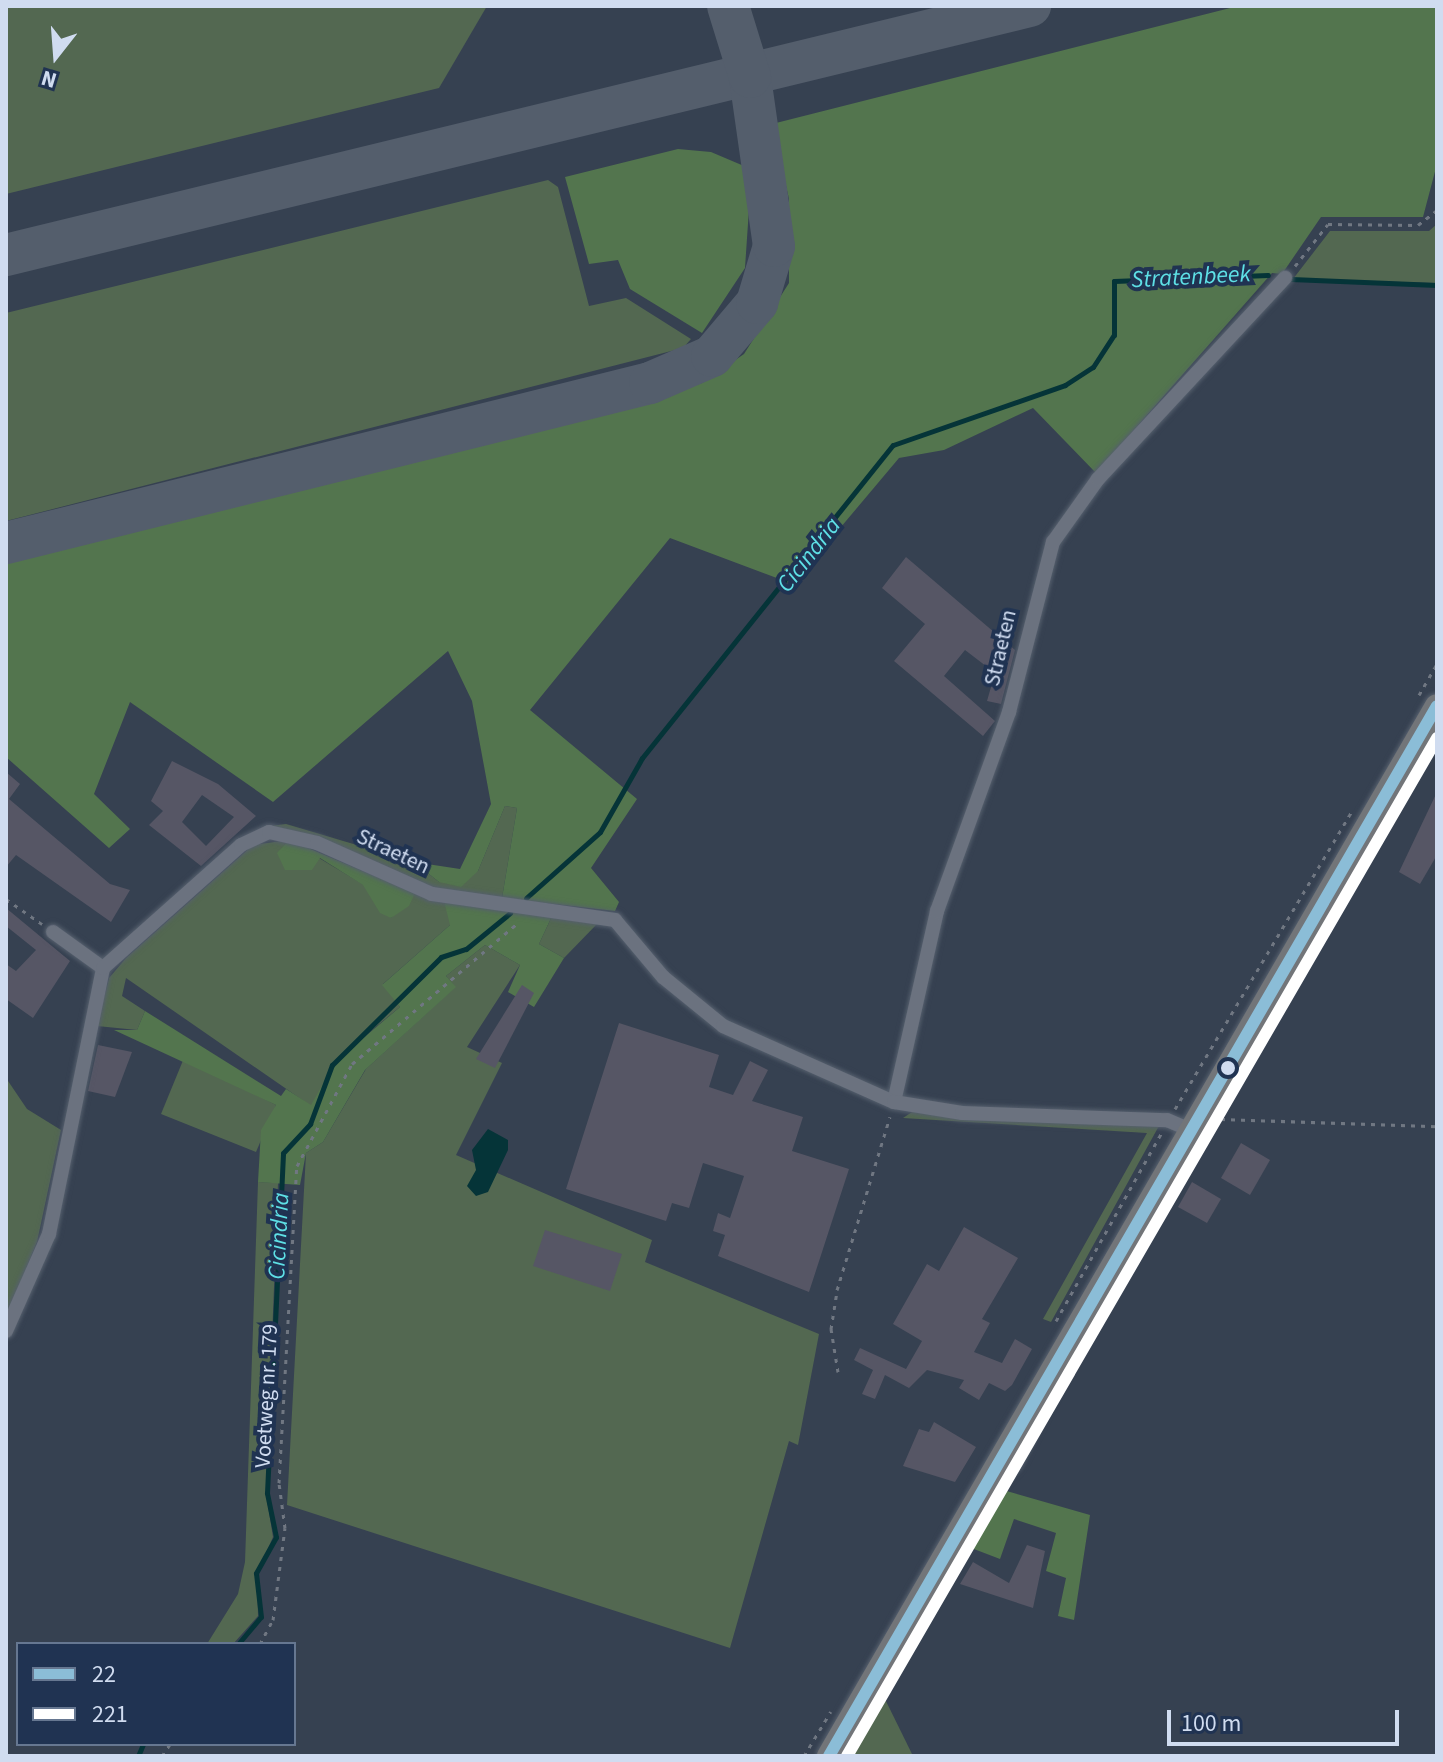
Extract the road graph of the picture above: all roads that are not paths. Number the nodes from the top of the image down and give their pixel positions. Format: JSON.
{"nodes":[{"id":1,"x":1285,"y":278,"type":"road end"},
{"id":2,"x":1437,"y":706,"type":"edge"},
{"id":3,"x":53,"y":932,"type":"road end"},
{"id":4,"x":103,"y":968,"type":"junction"},
{"id":5,"x":894,"y":1102,"type":"junction"},
{"id":6,"x":1196,"y":1120,"type":"junction"},
{"id":7,"x":6,"y":1331,"type":"edge"},
{"id":8,"x":829,"y":1756,"type":"edge"}],
"edges":[{"from":1,"to":5,"type":"street","name":"Straeten"},
{"from":2,"to":6,"type":"main road"},
{"from":3,"to":4,"type":"street"},
{"from":4,"to":5,"type":"street","name":"Straeten"},
{"from":4,"to":7,"type":"street"},
{"from":5,"to":6,"type":"street","name":"Straeten"},
{"from":6,"to":8,"type":"main road"}]}
